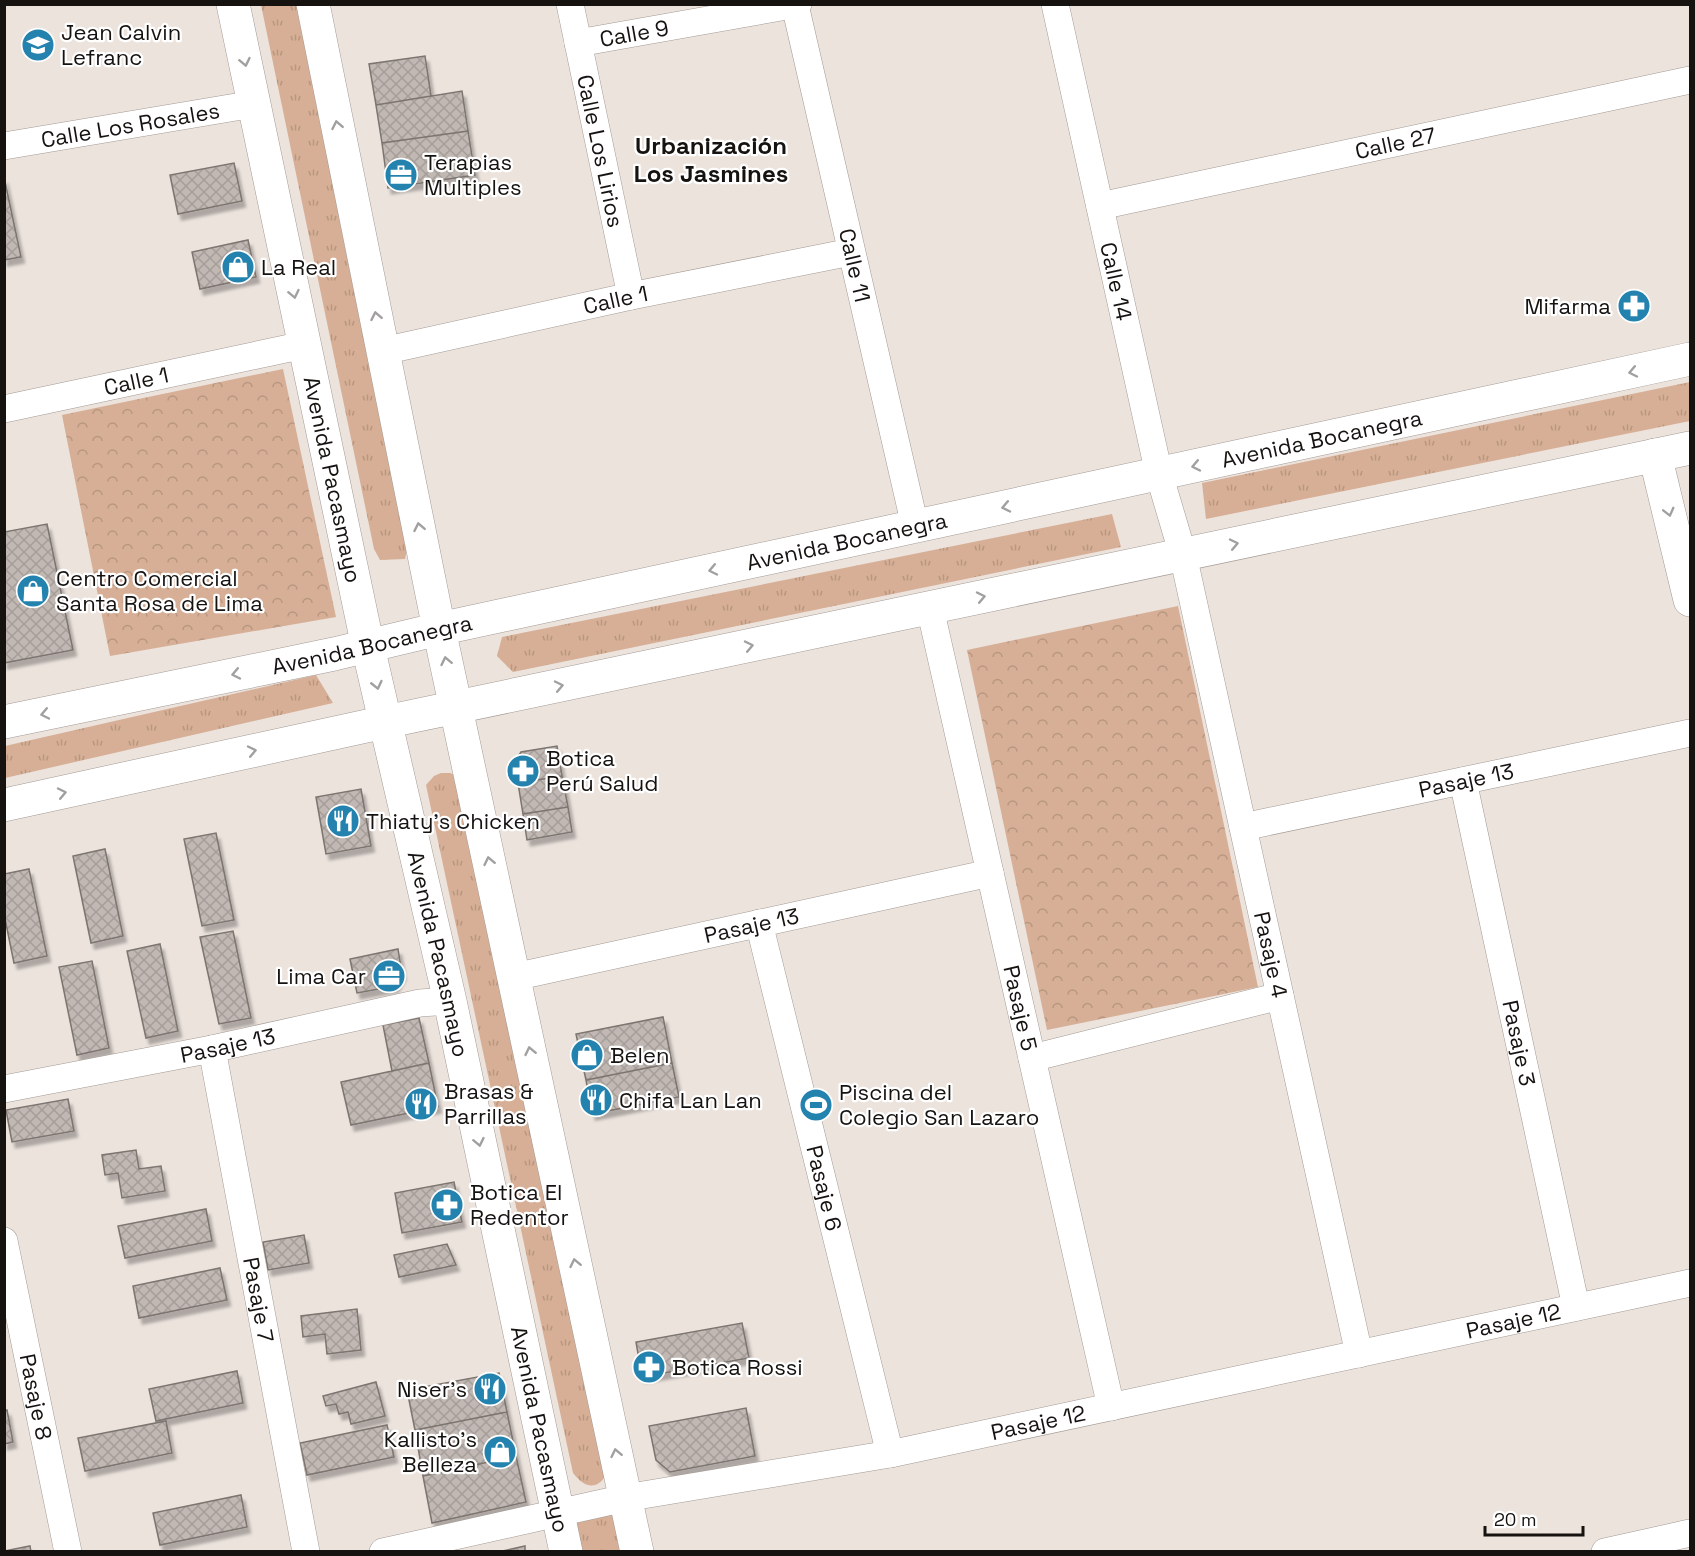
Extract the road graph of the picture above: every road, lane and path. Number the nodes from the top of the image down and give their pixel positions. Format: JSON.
{"nodes":[{"id":1,"x":233,"y":4,"type":"edge"},
{"id":2,"x":313,"y":4,"type":"edge"},
{"id":3,"x":570,"y":4,"type":"edge"},
{"id":4,"x":1055,"y":4,"type":"edge"},
{"id":5,"x":797,"y":5,"type":"edge"},
{"id":6,"x":578,"y":43,"type":"junction"},
{"id":7,"x":1690,"y":80,"type":"edge"},
{"id":8,"x":254,"y":104,"type":"junction"},
{"id":9,"x":4,"y":146,"type":"edge"},
{"id":10,"x":1100,"y":206,"type":"junction"},
{"id":11,"x":850,"y":252,"type":"junction"},
{"id":12,"x":631,"y":296,"type":"junction"},
{"id":13,"x":304,"y":345,"type":"junction"},
{"id":14,"x":383,"y":351,"type":"junction"},
{"id":15,"x":1690,"y":359,"type":"edge"},
{"id":16,"x":4,"y":410,"type":"edge"},
{"id":17,"x":1690,"y":448,"type":"edge"},
{"id":18,"x":1655,"y":455,"type":"junction"},
{"id":19,"x":1159,"y":474,"type":"junction"},
{"id":20,"x":915,"y":526,"type":"junction"},
{"id":21,"x":1183,"y":555,"type":"junction"},
{"id":22,"x":1690,"y":600,"type":"edge"},
{"id":23,"x":930,"y":608,"type":"junction"},
{"id":24,"x":439,"y":629,"type":"junction"},
{"id":25,"x":368,"y":647,"type":"junction"},
{"id":26,"x":456,"y":708,"type":"junction"},
{"id":27,"x":4,"y":722,"type":"edge"},
{"id":28,"x":385,"y":722,"type":"junction"},
{"id":29,"x":1690,"y":733,"type":"edge"},
{"id":30,"x":1463,"y":781,"type":"junction"},
{"id":31,"x":4,"y":805,"type":"edge"},
{"id":32,"x":1243,"y":827,"type":"junction"},
{"id":33,"x":990,"y":873,"type":"junction"},
{"id":34,"x":759,"y":923,"type":"junction"},
{"id":35,"x":514,"y":977,"type":"junction"},
{"id":36,"x":1280,"y":996,"type":"junction"},
{"id":37,"x":450,"y":1001,"type":"junction"},
{"id":38,"x":212,"y":1049,"type":"junction"},
{"id":39,"x":1032,"y":1058,"type":"junction"},
{"id":40,"x":4,"y":1089,"type":"edge"},
{"id":41,"x":4,"y":1241,"type":"edge"},
{"id":42,"x":7,"y":1268,"type":"edge"},
{"id":43,"x":1690,"y":1283,"type":"edge"},
{"id":44,"x":1576,"y":1307,"type":"junction"},
{"id":45,"x":1359,"y":1354,"type":"junction"},
{"id":46,"x":1111,"y":1407,"type":"junction"},
{"id":47,"x":890,"y":1454,"type":"junction"},
{"id":48,"x":625,"y":1498,"type":"junction"},
{"id":49,"x":558,"y":1514,"type":"junction"},
{"id":50,"x":1690,"y":1533,"type":"edge"},
{"id":51,"x":1616,"y":1550,"type":"edge"},
{"id":52,"x":68,"y":1551,"type":"edge"},
{"id":53,"x":306,"y":1551,"type":"edge"},
{"id":54,"x":383,"y":1551,"type":"edge"},
{"id":55,"x":566,"y":1551,"type":"edge"},
{"id":56,"x":637,"y":1551,"type":"edge"}],
"edges":[{"from":1,"to":8,"type":"main road","name":"Avenida Pacasmayo","one_way":true},
{"from":14,"to":2,"type":"main road","one_way":true},
{"from":3,"to":6,"type":"street","name":"Calle Los Lirios"},
{"from":4,"to":10,"type":"street","name":"Calle 14"},
{"from":5,"to":6,"type":"street","name":"Calle 9"},
{"from":5,"to":11,"type":"street","name":"Calle 11"},
{"from":6,"to":12,"type":"street","name":"Calle Los Lirios"},
{"from":7,"to":10,"type":"street","name":"Calle 27"},
{"from":8,"to":9,"type":"street","name":"Calle Los Rosales"},
{"from":8,"to":13,"type":"main road","name":"Avenida Pacasmayo","one_way":true},
{"from":10,"to":19,"type":"street","name":"Calle 14"},
{"from":11,"to":12,"type":"street","name":"Calle 1"},
{"from":11,"to":20,"type":"street","name":"Calle 11"},
{"from":12,"to":14,"type":"street","name":"Calle 1"},
{"from":13,"to":16,"type":"street","name":"Calle 1"},
{"from":13,"to":25,"type":"main road","name":"Avenida Pacasmayo"},
{"from":24,"to":14,"type":"main road","one_way":true},
{"from":15,"to":19,"type":"main road","name":"Avenida Bocanegra","one_way":true},
{"from":17,"to":18,"type":"main road"},
{"from":21,"to":18,"type":"main road","one_way":true},
{"from":18,"to":22,"type":"main road","one_way":true},
{"from":19,"to":20,"type":"main road","name":"Avenida Bocanegra","one_way":true},
{"from":19,"to":21,"type":"street","name":"Calle 14"},
{"from":20,"to":24,"type":"main road","name":"Avenida Bocanegra","one_way":true},
{"from":23,"to":21,"type":"main road","one_way":true},
{"from":21,"to":32,"type":"street","name":"Pasaje 4"},
{"from":26,"to":23,"type":"main road","one_way":true},
{"from":23,"to":33,"type":"street","name":"Pasaje 5"},
{"from":24,"to":25,"type":"main road","name":"Avenida Bocanegra"},
{"from":26,"to":24,"type":"main road","one_way":true},
{"from":25,"to":27,"type":"main road","name":"Avenida Bocanegra","one_way":true},
{"from":25,"to":28,"type":"main road","name":"Avenida Pacasmayo","one_way":true},
{"from":26,"to":28,"type":"main road"},
{"from":35,"to":26,"type":"main road","one_way":true},
{"from":31,"to":28,"type":"main road","one_way":true},
{"from":28,"to":37,"type":"main road","name":"Avenida Pacasmayo"},
{"from":29,"to":30,"type":"street","name":"Pasaje 13"},
{"from":30,"to":32,"type":"street","name":"Pasaje 13"},
{"from":30,"to":44,"type":"street","name":"Pasaje 3"},
{"from":32,"to":36,"type":"street","name":"Pasaje 4"},
{"from":33,"to":34,"type":"street","name":"Pasaje 13"},
{"from":33,"to":39,"type":"street","name":"Pasaje 5"},
{"from":34,"to":35,"type":"street","name":"Pasaje 13"},
{"from":34,"to":47,"type":"street","name":"Pasaje 6"},
{"from":48,"to":35,"type":"main road","one_way":true},
{"from":36,"to":39,"type":"street"},
{"from":36,"to":45,"type":"street","name":"Pasaje 4"},
{"from":37,"to":38,"type":"street","name":"Pasaje 13"},
{"from":37,"to":49,"type":"main road","name":"Avenida Pacasmayo","one_way":true},
{"from":38,"to":40,"type":"street","name":"Pasaje 13"},
{"from":38,"to":53,"type":"street","name":"Pasaje 7"},
{"from":39,"to":46,"type":"street","name":"Pasaje 5"},
{"from":41,"to":42,"type":"street","name":"Pasaje 8"},
{"from":42,"to":52,"type":"street","name":"Pasaje 8"},
{"from":43,"to":44,"type":"street","name":"Pasaje 12"},
{"from":44,"to":45,"type":"street","name":"Pasaje 12"},
{"from":45,"to":46,"type":"street","name":"Pasaje 12"},
{"from":46,"to":47,"type":"street","name":"Pasaje 12"},
{"from":47,"to":48,"type":"street","name":"Pasaje 12"},
{"from":48,"to":49,"type":"street","name":"Pasaje 12"},
{"from":48,"to":56,"type":"main road"},
{"from":49,"to":54,"type":"street","name":"Pasaje 12"},
{"from":49,"to":55,"type":"main road","name":"Avenida Pacasmayo"},
{"from":50,"to":51,"type":"street"}]}
